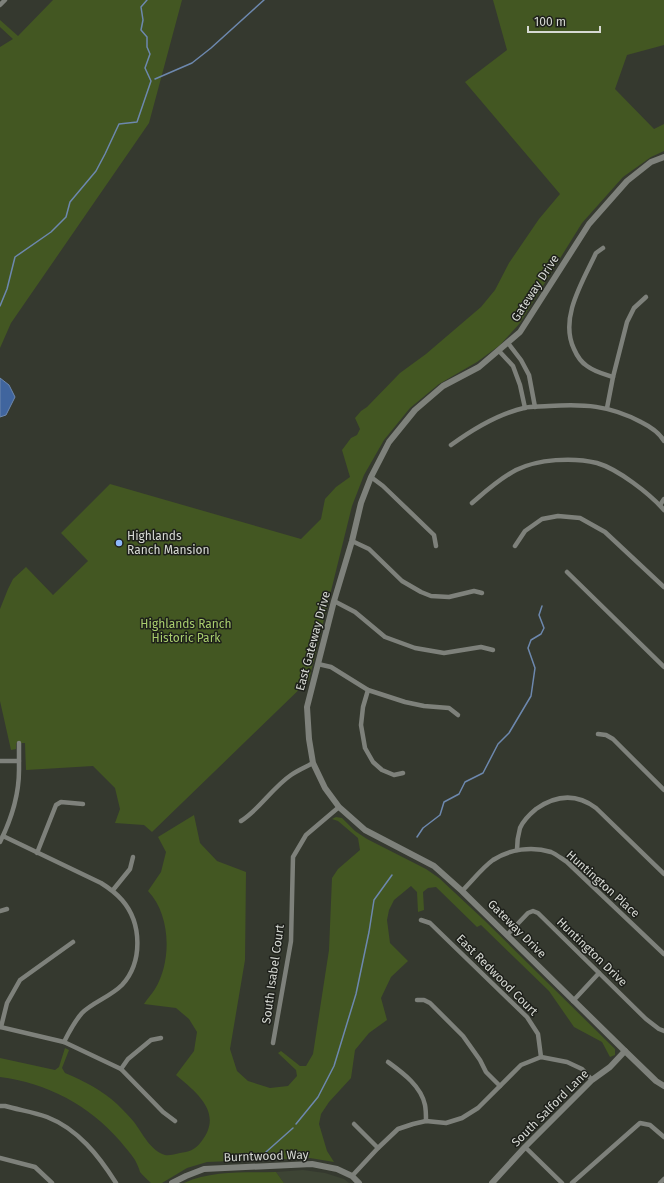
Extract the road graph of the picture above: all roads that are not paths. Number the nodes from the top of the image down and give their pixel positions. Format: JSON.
{"nodes":[{"id":1,"x":5,"y":0,"type":"edge"},
{"id":2,"x":0,"y":5,"type":"edge"},
{"id":3,"x":664,"y":157,"type":"edge"},
{"id":4,"x":603,"y":248,"type":"dead end"},
{"id":5,"x":646,"y":297,"type":"dead end"},
{"id":6,"x":508,"y":343,"type":"junction"},
{"id":7,"x":499,"y":351,"type":"junction"},
{"id":8,"x":613,"y":377,"type":"junction"},
{"id":9,"x":535,"y":407,"type":"junction"},
{"id":10,"x":525,"y":408,"type":"junction"},
{"id":11,"x":607,"y":408,"type":"junction"},
{"id":12,"x":664,"y":440,"type":"edge"},
{"id":13,"x":451,"y":445,"type":"dead end"},
{"id":14,"x":371,"y":477,"type":"junction"},
{"id":15,"x":664,"y":499,"type":"edge"},
{"id":16,"x":472,"y":503,"type":"dead end"},
{"id":17,"x":660,"y":505,"type":"junction"},
{"id":18,"x":664,"y":510,"type":"edge"},
{"id":19,"x":352,"y":541,"type":"junction"},
{"id":20,"x":436,"y":546,"type":"dead end"},
{"id":21,"x":515,"y":546,"type":"dead end"},
{"id":22,"x":567,"y":572,"type":"dead end"},
{"id":23,"x":664,"y":587,"type":"edge"},
{"id":24,"x":482,"y":593,"type":"dead end"},
{"id":25,"x":334,"y":601,"type":"junction"},
{"id":26,"x":493,"y":650,"type":"dead end"},
{"id":27,"x":318,"y":664,"type":"junction"},
{"id":28,"x":664,"y":667,"type":"edge"},
{"id":29,"x":368,"y":690,"type":"junction"},
{"id":30,"x":458,"y":715,"type":"dead end"},
{"id":31,"x":598,"y":734,"type":"dead end"},
{"id":32,"x":19,"y":742,"type":"dead end"},
{"id":33,"x":0,"y":761,"type":"edge"},
{"id":34,"x":19,"y":761,"type":"junction"},
{"id":35,"x":313,"y":763,"type":"junction"},
{"id":36,"x":403,"y":773,"type":"dead end"},
{"id":37,"x":664,"y":790,"type":"edge"},
{"id":38,"x":83,"y":804,"type":"dead end"},
{"id":39,"x":339,"y":808,"type":"junction"},
{"id":40,"x":241,"y":821,"type":"dead end"},
{"id":41,"x":3,"y":836,"type":"junction"},
{"id":42,"x":0,"y":842,"type":"edge"},
{"id":43,"x":517,"y":850,"type":"junction"},
{"id":44,"x":37,"y":853,"type":"junction"},
{"id":45,"x":133,"y":857,"type":"dead end"},
{"id":46,"x":664,"y":874,"type":"edge"},
{"id":47,"x":112,"y":890,"type":"junction"},
{"id":48,"x":462,"y":891,"type":"junction"},
{"id":49,"x":7,"y":909,"type":"dead end"},
{"id":50,"x":0,"y":911,"type":"edge"},
{"id":51,"x":421,"y":920,"type":"dead end"},
{"id":52,"x":507,"y":935,"type":"junction"},
{"id":53,"x":73,"y":942,"type":"dead end"},
{"id":54,"x":664,"y":954,"type":"edge"},
{"id":55,"x":599,"y":973,"type":"junction"},
{"id":56,"x":417,"y":1000,"type":"dead end"},
{"id":57,"x":573,"y":1000,"type":"junction"},
{"id":58,"x":1,"y":1027,"type":"edge"},
{"id":59,"x":664,"y":1031,"type":"edge"},
{"id":60,"x":161,"y":1038,"type":"dead end"},
{"id":61,"x":64,"y":1042,"type":"junction"},
{"id":62,"x":273,"y":1043,"type":"dead end"},
{"id":63,"x":625,"y":1051,"type":"junction"},
{"id":64,"x":541,"y":1057,"type":"junction"},
{"id":65,"x":388,"y":1062,"type":"dead end"},
{"id":66,"x":121,"y":1069,"type":"junction"},
{"id":67,"x":592,"y":1080,"type":"junction"},
{"id":68,"x":500,"y":1086,"type":"junction"},
{"id":69,"x":664,"y":1086,"type":"edge"},
{"id":70,"x":0,"y":1106,"type":"edge"},
{"id":71,"x":175,"y":1121,"type":"dead end"},
{"id":72,"x":426,"y":1121,"type":"junction"},
{"id":73,"x":354,"y":1124,"type":"dead end"},
{"id":74,"x":664,"y":1136,"type":"edge"},
{"id":75,"x":525,"y":1147,"type":"junction"},
{"id":76,"x":378,"y":1148,"type":"junction"},
{"id":77,"x":0,"y":1158,"type":"edge"},
{"id":78,"x":352,"y":1176,"type":"junction"},
{"id":79,"x":664,"y":1179,"type":"edge"},
{"id":80,"x":52,"y":1183,"type":"edge"},
{"id":81,"x":116,"y":1183,"type":"edge"},
{"id":82,"x":172,"y":1183,"type":"edge"},
{"id":83,"x":359,"y":1183,"type":"edge"},
{"id":84,"x":492,"y":1183,"type":"edge"},
{"id":85,"x":562,"y":1183,"type":"edge"},
{"id":86,"x":572,"y":1183,"type":"edge"},
{"id":87,"x":660,"y":1183,"type":"edge"}],
"edges":[{"from":1,"to":2,"type":"street"},
{"from":3,"to":6,"type":"street","name":"Gateway Drive"},
{"from":4,"to":8,"type":"street"},
{"from":5,"to":8,"type":"street"},
{"from":6,"to":7,"type":"street","name":"Gateway Drive"},
{"from":6,"to":9,"type":"street"},
{"from":7,"to":10,"type":"street"},
{"from":7,"to":14,"type":"street","name":"Gateway Drive"},
{"from":8,"to":11,"type":"street"},
{"from":9,"to":10,"type":"street"},
{"from":9,"to":11,"type":"street"},
{"from":10,"to":13,"type":"street"},
{"from":11,"to":12,"type":"street"},
{"from":14,"to":19,"type":"street","name":"East Gateway Drive"},
{"from":14,"to":20,"type":"street"},
{"from":15,"to":17,"type":"street"},
{"from":16,"to":17,"type":"street"},
{"from":17,"to":18,"type":"street"},
{"from":19,"to":24,"type":"street"},
{"from":19,"to":25,"type":"street","name":"East Gateway Drive"},
{"from":21,"to":23,"type":"street"},
{"from":22,"to":28,"type":"street"},
{"from":25,"to":26,"type":"street"},
{"from":25,"to":27,"type":"street","name":"East Gateway Drive"},
{"from":27,"to":29,"type":"street"},
{"from":27,"to":35,"type":"street","name":"East Gateway Drive"},
{"from":29,"to":30,"type":"street"},
{"from":29,"to":36,"type":"street"},
{"from":31,"to":37,"type":"street"},
{"from":32,"to":34,"type":"street"},
{"from":33,"to":34,"type":"street"},
{"from":34,"to":41,"type":"street"},
{"from":35,"to":39,"type":"street","name":"East Gateway Drive"},
{"from":35,"to":40,"type":"street"},
{"from":38,"to":44,"type":"street"},
{"from":39,"to":48,"type":"street","name":"Gateway Drive"},
{"from":39,"to":62,"type":"street","name":"South Isabel Court"},
{"from":41,"to":42,"type":"street"},
{"from":41,"to":44,"type":"street"},
{"from":43,"to":46,"type":"street"},
{"from":43,"to":48,"type":"street","name":"Huntington Place"},
{"from":43,"to":54,"type":"street","name":"Huntington Place"},
{"from":44,"to":47,"type":"street"},
{"from":45,"to":47,"type":"street"},
{"from":47,"to":61,"type":"street"},
{"from":48,"to":52,"type":"street","name":"Gateway Drive"},
{"from":49,"to":50,"type":"street"},
{"from":51,"to":64,"type":"street","name":"East Redwood Court"},
{"from":52,"to":55,"type":"street","name":"Huntington Drive"},
{"from":52,"to":57,"type":"street","name":"Gateway Drive"},
{"from":53,"to":58,"type":"street"},
{"from":55,"to":57,"type":"street"},
{"from":55,"to":59,"type":"street","name":"Huntington Drive"},
{"from":56,"to":68,"type":"street"},
{"from":57,"to":63,"type":"street","name":"Gateway Drive"},
{"from":58,"to":61,"type":"street"},
{"from":60,"to":66,"type":"street"},
{"from":61,"to":66,"type":"street"},
{"from":63,"to":67,"type":"street","name":"South Salford Lane"},
{"from":63,"to":69,"type":"street","name":"Gateway Drive"},
{"from":64,"to":67,"type":"street"},
{"from":64,"to":68,"type":"street"},
{"from":65,"to":72,"type":"street"},
{"from":66,"to":71,"type":"street"},
{"from":67,"to":75,"type":"street","name":"South Salford Lane"},
{"from":68,"to":72,"type":"street"},
{"from":70,"to":81,"type":"street"},
{"from":72,"to":76,"type":"street"},
{"from":73,"to":76,"type":"street"},
{"from":74,"to":86,"type":"street"},
{"from":75,"to":84,"type":"street","name":"South Salford Lane"},
{"from":75,"to":85,"type":"street"},
{"from":76,"to":78,"type":"street"},
{"from":77,"to":80,"type":"street"},
{"from":78,"to":82,"type":"street","name":"Burntwood Way"},
{"from":78,"to":83,"type":"street","name":"Burntwood Way"},
{"from":79,"to":87,"type":"street"}]}
